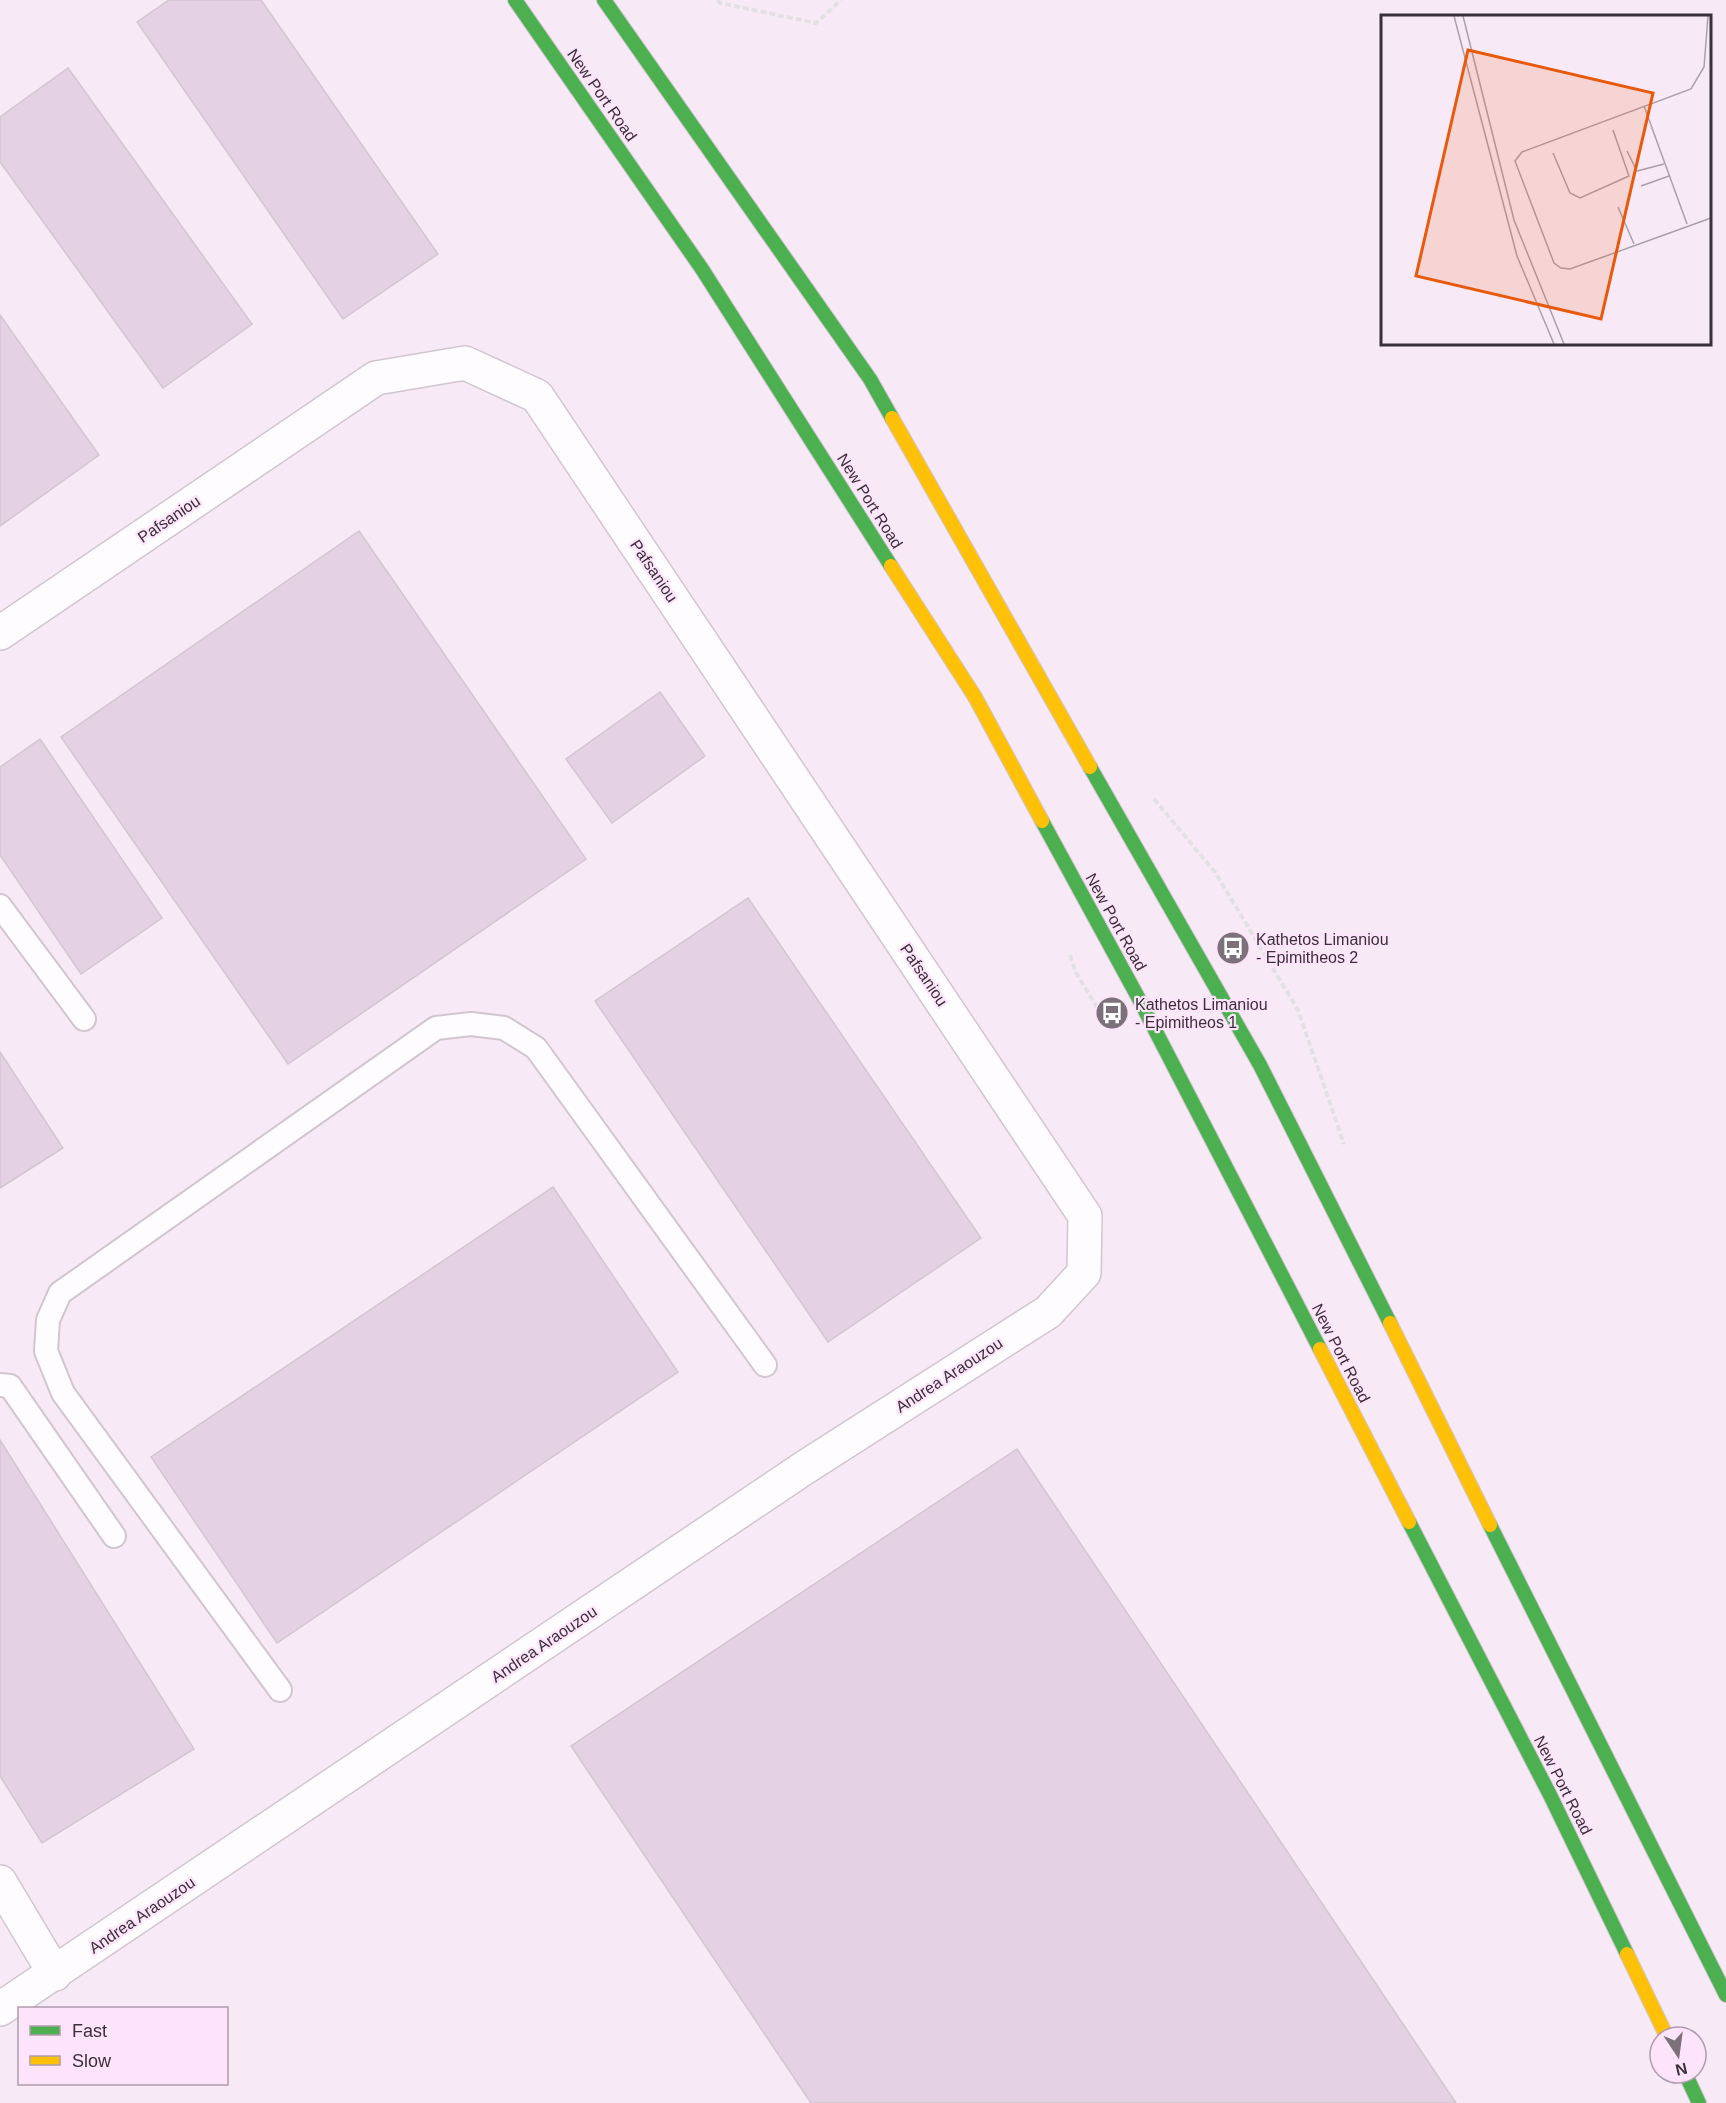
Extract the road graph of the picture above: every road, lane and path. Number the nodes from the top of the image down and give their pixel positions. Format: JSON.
{"nodes":[{"id":1,"x":515,"y":0,"type":"edge"},
{"id":2,"x":604,"y":0,"type":"edge"},
{"id":3,"x":718,"y":0,"type":"edge"},
{"id":4,"x":841,"y":0,"type":"edge"},
{"id":5,"x":0,"y":633,"type":"edge"},
{"id":6,"x":0,"y":906,"type":"edge"},
{"id":7,"x":84,"y":1019,"type":"dead end"},
{"id":8,"x":1084,"y":1273,"type":"joint"},
{"id":9,"x":765,"y":1365,"type":"dead end"},
{"id":10,"x":0,"y":1385,"type":"edge"},
{"id":11,"x":114,"y":1536,"type":"dead end"},
{"id":12,"x":280,"y":1690,"type":"dead end"},
{"id":13,"x":0,"y":1882,"type":"edge"},
{"id":14,"x":55,"y":1974,"type":"junction"},
{"id":15,"x":1726,"y":1995,"type":"edge"},
{"id":16,"x":0,"y":2009,"type":"edge"},
{"id":17,"x":1661,"y":2025,"type":"edge"},
{"id":18,"x":1691,"y":2085,"type":"edge"},
{"id":19,"x":1699,"y":2103,"type":"edge"}],
"edges":[{"from":1,"to":17,"type":"main road","name":"New Port Road"},
{"from":2,"to":15,"type":"main road"},
{"from":3,"to":4,"type":"path"},
{"from":5,"to":8,"type":"street","name":"Pafsaniou"},
{"from":6,"to":7,"type":"lane"},
{"from":8,"to":14,"type":"street","name":"Andrea Araouzou"},
{"from":9,"to":12,"type":"lane"},
{"from":10,"to":11,"type":"lane"},
{"from":13,"to":14,"type":"street"},
{"from":14,"to":16,"type":"street","name":"Andrea Araouzou"},
{"from":18,"to":19,"type":"main road"}]}
